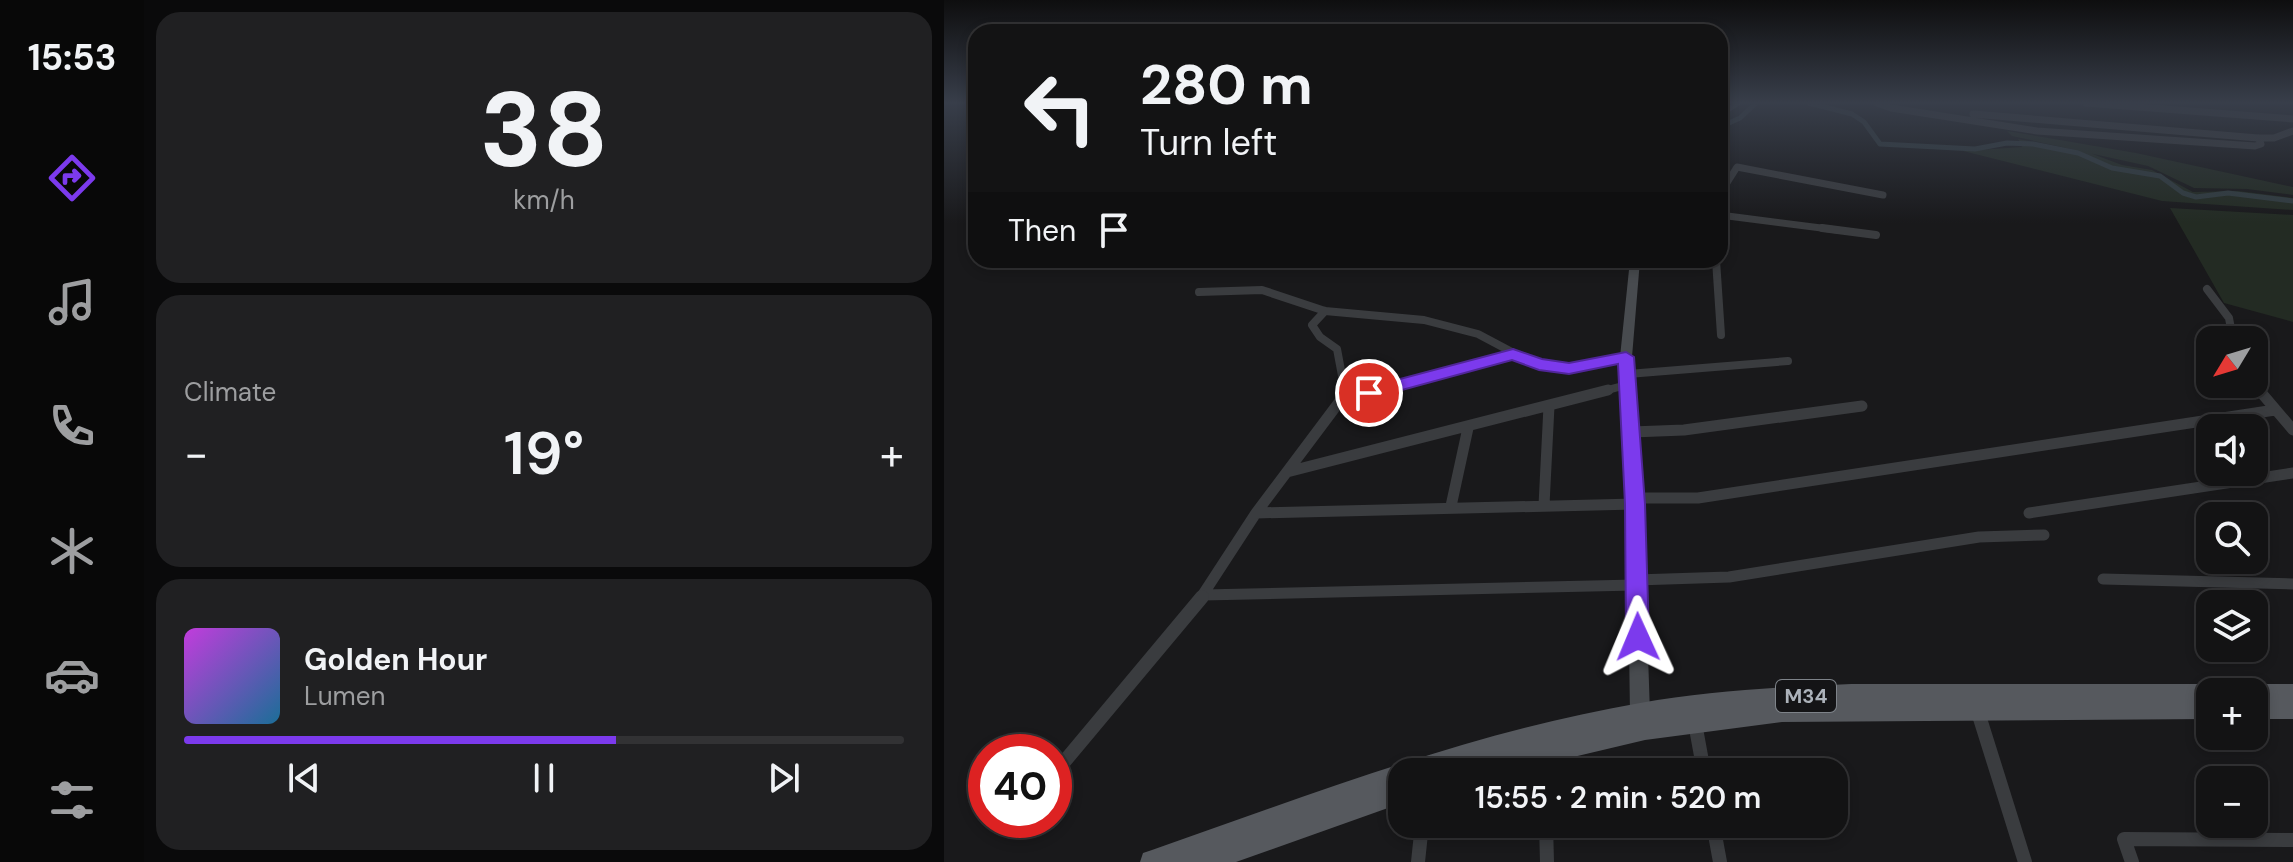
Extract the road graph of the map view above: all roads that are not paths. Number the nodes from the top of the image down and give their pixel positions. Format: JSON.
{"nodes":[{"id":1,"x":2215,"y":143,"type":"edge"},
{"id":2,"x":2261,"y":143,"type":"edge"},
{"id":3,"x":1728,"y":181,"type":"edge"},
{"id":4,"x":1883,"y":195,"type":"dead end"},
{"id":5,"x":1728,"y":216,"type":"edge"},
{"id":6,"x":1876,"y":235,"type":"dead end"},
{"id":7,"x":1634,"y":268,"type":"edge"},
{"id":8,"x":1717,"y":268,"type":"edge"},
{"id":9,"x":2207,"y":289,"type":"dead end"},
{"id":10,"x":1199,"y":292,"type":"dead end"},
{"id":11,"x":1325,"y":311,"type":"junction"},
{"id":12,"x":2230,"y":326,"type":"edge"},
{"id":13,"x":1721,"y":335,"type":"dead end"},
{"id":14,"x":1513,"y":354,"type":"junction"},
{"id":15,"x":1626,"y":357,"type":"junction"},
{"id":16,"x":1788,"y":361,"type":"dead end"},
{"id":17,"x":1629,"y":379,"type":"junction"},
{"id":18,"x":2265,"y":398,"type":"edge"},
{"id":19,"x":1340,"y":401,"type":"junction"},
{"id":20,"x":1549,"y":406,"type":"junction"},
{"id":21,"x":1862,"y":406,"type":"dead end"},
{"id":22,"x":2275,"y":410,"type":"junction"},
{"id":23,"x":1468,"y":428,"type":"junction"},
{"id":24,"x":2293,"y":430,"type":"edge"},
{"id":25,"x":1632,"y":432,"type":"junction"},
{"id":26,"x":1287,"y":472,"type":"junction"},
{"id":27,"x":2293,"y":473,"type":"edge"},
{"id":28,"x":1635,"y":501,"type":"junction"},
{"id":29,"x":1544,"y":505,"type":"junction"},
{"id":30,"x":1451,"y":506,"type":"junction"},
{"id":31,"x":1256,"y":513,"type":"junction"},
{"id":32,"x":2029,"y":513,"type":"dead end"},
{"id":33,"x":2044,"y":535,"type":"dead end"},
{"id":34,"x":2103,"y":579,"type":"dead end"},
{"id":35,"x":1636,"y":583,"type":"junction"},
{"id":36,"x":2293,"y":584,"type":"edge"},
{"id":37,"x":1203,"y":595,"type":"junction"},
{"id":38,"x":2196,"y":694,"type":"edge"},
{"id":39,"x":2268,"y":694,"type":"edge"},
{"id":40,"x":2293,"y":694,"type":"edge"},
{"id":41,"x":2196,"y":708,"type":"edge"},
{"id":42,"x":2268,"y":708,"type":"edge"},
{"id":43,"x":2293,"y":708,"type":"edge"},
{"id":44,"x":1977,"y":709,"type":"junction"},
{"id":45,"x":1640,"y":714,"type":"junction"},
{"id":46,"x":1695,"y":721,"type":"junction"},
{"id":47,"x":1072,"y":752,"type":"edge"},
{"id":48,"x":1456,"y":758,"type":"edge"},
{"id":49,"x":1556,"y":758,"type":"edge"},
{"id":50,"x":1702,"y":758,"type":"edge"},
{"id":51,"x":1388,"y":781,"type":"edge"},
{"id":52,"x":1388,"y":794,"type":"edge"},
{"id":53,"x":1310,"y":813,"type":"junction"},
{"id":54,"x":1421,"y":838,"type":"edge"},
{"id":55,"x":1546,"y":838,"type":"edge"},
{"id":56,"x":1716,"y":838,"type":"edge"},
{"id":57,"x":2293,"y":840,"type":"edge"},
{"id":58,"x":1152,"y":862,"type":"edge"},
{"id":59,"x":1201,"y":862,"type":"edge"},
{"id":60,"x":1418,"y":862,"type":"edge"},
{"id":61,"x":1547,"y":862,"type":"edge"},
{"id":62,"x":1720,"y":862,"type":"edge"},
{"id":63,"x":2025,"y":862,"type":"edge"},
{"id":64,"x":2132,"y":862,"type":"edge"}],
"edges":[{"from":1,"to":2,"type":"street"},
{"from":3,"to":4,"type":"street"},
{"from":5,"to":6,"type":"street"},
{"from":7,"to":15,"type":"street"},
{"from":8,"to":13,"type":"street"},
{"from":9,"to":12,"type":"street"},
{"from":10,"to":11,"type":"street"},
{"from":11,"to":14,"type":"street"},
{"from":11,"to":19,"type":"street"},
{"from":14,"to":15,"type":"street"},
{"from":14,"to":19,"type":"street"},
{"from":15,"to":17,"type":"street"},
{"from":16,"to":17,"type":"street"},
{"from":17,"to":20,"type":"street"},
{"from":17,"to":25,"type":"street"},
{"from":18,"to":22,"type":"street"},
{"from":19,"to":26,"type":"street"},
{"from":20,"to":23,"type":"street"},
{"from":20,"to":29,"type":"street"},
{"from":21,"to":25,"type":"street"},
{"from":22,"to":24,"type":"street"},
{"from":22,"to":28,"type":"street"},
{"from":23,"to":26,"type":"street"},
{"from":23,"to":30,"type":"street"},
{"from":25,"to":28,"type":"street"},
{"from":26,"to":31,"type":"street"},
{"from":27,"to":32,"type":"street"},
{"from":28,"to":29,"type":"street"},
{"from":28,"to":35,"type":"street"},
{"from":29,"to":30,"type":"street"},
{"from":30,"to":31,"type":"street"},
{"from":31,"to":37,"type":"street"},
{"from":33,"to":35,"type":"street"},
{"from":34,"to":36,"type":"street"},
{"from":35,"to":37,"type":"street"},
{"from":35,"to":45,"type":"street"},
{"from":37,"to":47,"type":"street"},
{"from":38,"to":45,"type":"main road","number":"M34"},
{"from":39,"to":40,"type":"main road"},
{"from":41,"to":44,"type":"main road","number":"M34"},
{"from":42,"to":43,"type":"main road"},
{"from":44,"to":46,"type":"main road","number":"M34"},
{"from":44,"to":63,"type":"street"},
{"from":45,"to":48,"type":"main road","number":"M34"},
{"from":46,"to":49,"type":"main road","number":"M34"},
{"from":46,"to":50,"type":"street"},
{"from":51,"to":53,"type":"main road"},
{"from":52,"to":53,"type":"main road"},
{"from":53,"to":58,"type":"main road"},
{"from":53,"to":59,"type":"main road"},
{"from":54,"to":60,"type":"street"},
{"from":55,"to":61,"type":"street"},
{"from":56,"to":62,"type":"street"},
{"from":57,"to":64,"type":"street"}]}
